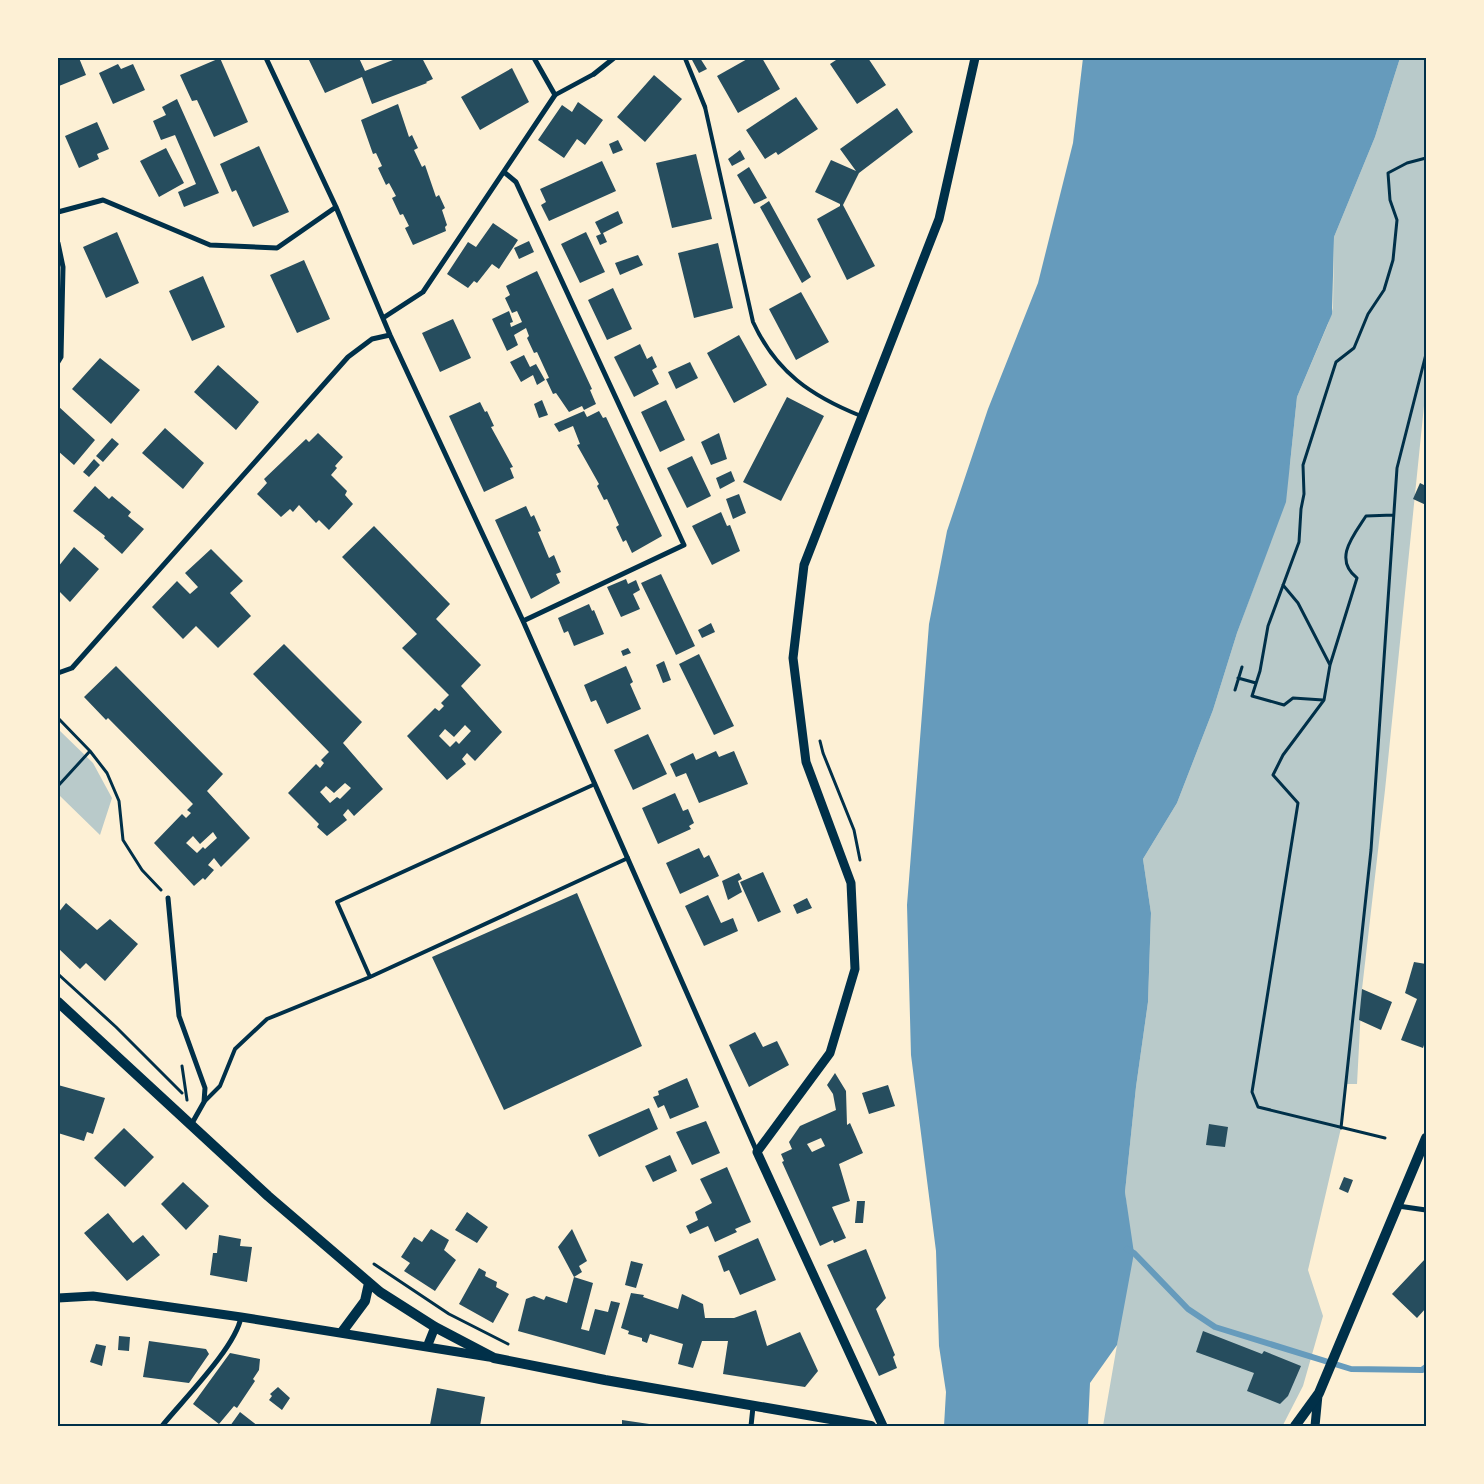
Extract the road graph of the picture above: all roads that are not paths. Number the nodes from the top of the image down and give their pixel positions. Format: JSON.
{"nodes":[{"id":1,"x":266,"y":58,"type":"edge"},
{"id":2,"x":534,"y":58,"type":"edge"},
{"id":3,"x":614,"y":58,"type":"edge"},
{"id":4,"x":685,"y":58,"type":"edge"},
{"id":5,"x":975,"y":58,"type":"edge"},
{"id":6,"x":594,"y":74,"type":"joint"},
{"id":7,"x":555,"y":95,"type":"junction"},
{"id":8,"x":705,"y":107,"type":"joint"},
{"id":9,"x":504,"y":172,"type":"junction"},
{"id":10,"x":336,"y":207,"type":"junction"},
{"id":11,"x":58,"y":212,"type":"edge"},
{"id":12,"x":58,"y":243,"type":"edge"},
{"id":13,"x":383,"y":318,"type":"junction"},
{"id":14,"x":390,"y":335,"type":"junction"},
{"id":15,"x":58,"y":362,"type":"edge"},
{"id":16,"x":862,"y":417,"type":"junction"},
{"id":17,"x":523,"y":621,"type":"junction"},
{"id":18,"x":58,"y":673,"type":"edge"},
{"id":19,"x":595,"y":784,"type":"junction"},
{"id":20,"x":628,"y":858,"type":"junction"},
{"id":21,"x":168,"y":898,"type":"road end"},
{"id":22,"x":370,"y":977,"type":"junction"},
{"id":23,"x":58,"y":1002,"type":"edge"},
{"id":24,"x":204,"y":1102,"type":"junction"},
{"id":25,"x":191,"y":1125,"type":"junction"},
{"id":26,"x":1426,"y":1138,"type":"edge"},
{"id":27,"x":757,"y":1152,"type":"junction"},
{"id":28,"x":1398,"y":1206,"type":"junction"},
{"id":29,"x":1426,"y":1210,"type":"edge"},
{"id":30,"x":369,"y":1283,"type":"junction"},
{"id":31,"x":58,"y":1298,"type":"edge"},
{"id":32,"x":241,"y":1317,"type":"junction"},
{"id":33,"x":434,"y":1327,"type":"junction"},
{"id":34,"x":342,"y":1332,"type":"junction"},
{"id":35,"x":427,"y":1347,"type":"junction"},
{"id":36,"x":494,"y":1358,"type":"junction"},
{"id":37,"x":1319,"y":1392,"type":"junction"},
{"id":38,"x":753,"y":1407,"type":"junction"},
{"id":39,"x":162,"y":1426,"type":"edge"},
{"id":40,"x":751,"y":1426,"type":"edge"},
{"id":41,"x":871,"y":1426,"type":"edge"},
{"id":42,"x":883,"y":1426,"type":"edge"},
{"id":43,"x":1295,"y":1426,"type":"edge"},
{"id":44,"x":1315,"y":1426,"type":"edge"}],
"edges":[{"from":1,"to":10,"type":"street"},
{"from":2,"to":7,"type":"street"},
{"from":3,"to":6,"type":"street"},
{"from":4,"to":8,"type":"street"},
{"from":5,"to":16,"type":"street"},
{"from":6,"to":7,"type":"street"},
{"from":7,"to":9,"type":"street"},
{"from":8,"to":16,"type":"lane"},
{"from":9,"to":13,"type":"street"},
{"from":9,"to":17,"type":"street"},
{"from":10,"to":11,"type":"street"},
{"from":10,"to":13,"type":"street"},
{"from":12,"to":15,"type":"street"},
{"from":13,"to":14,"type":"street"},
{"from":14,"to":17,"type":"street"},
{"from":14,"to":18,"type":"street"},
{"from":16,"to":27,"type":"street"},
{"from":17,"to":19,"type":"street"},
{"from":19,"to":20,"type":"street"},
{"from":19,"to":22,"type":"lane"},
{"from":20,"to":22,"type":"lane"},
{"from":20,"to":27,"type":"street"},
{"from":21,"to":24,"type":"street"},
{"from":22,"to":24,"type":"lane"},
{"from":23,"to":25,"type":"main road"},
{"from":24,"to":25,"type":"street"},
{"from":25,"to":30,"type":"main road"},
{"from":26,"to":28,"type":"main road"},
{"from":27,"to":42,"type":"street"},
{"from":28,"to":29,"type":"street"},
{"from":28,"to":37,"type":"main road"},
{"from":30,"to":33,"type":"main road"},
{"from":30,"to":34,"type":"main road"},
{"from":31,"to":32,"type":"street"},
{"from":32,"to":34,"type":"street"},
{"from":32,"to":39,"type":"street"},
{"from":33,"to":35,"type":"street"},
{"from":33,"to":36,"type":"main road"},
{"from":34,"to":35,"type":"street"},
{"from":35,"to":36,"type":"street"},
{"from":36,"to":38,"type":"main road"},
{"from":37,"to":43,"type":"main road"},
{"from":37,"to":44,"type":"street"},
{"from":38,"to":40,"type":"street"},
{"from":38,"to":41,"type":"main road"}]}
